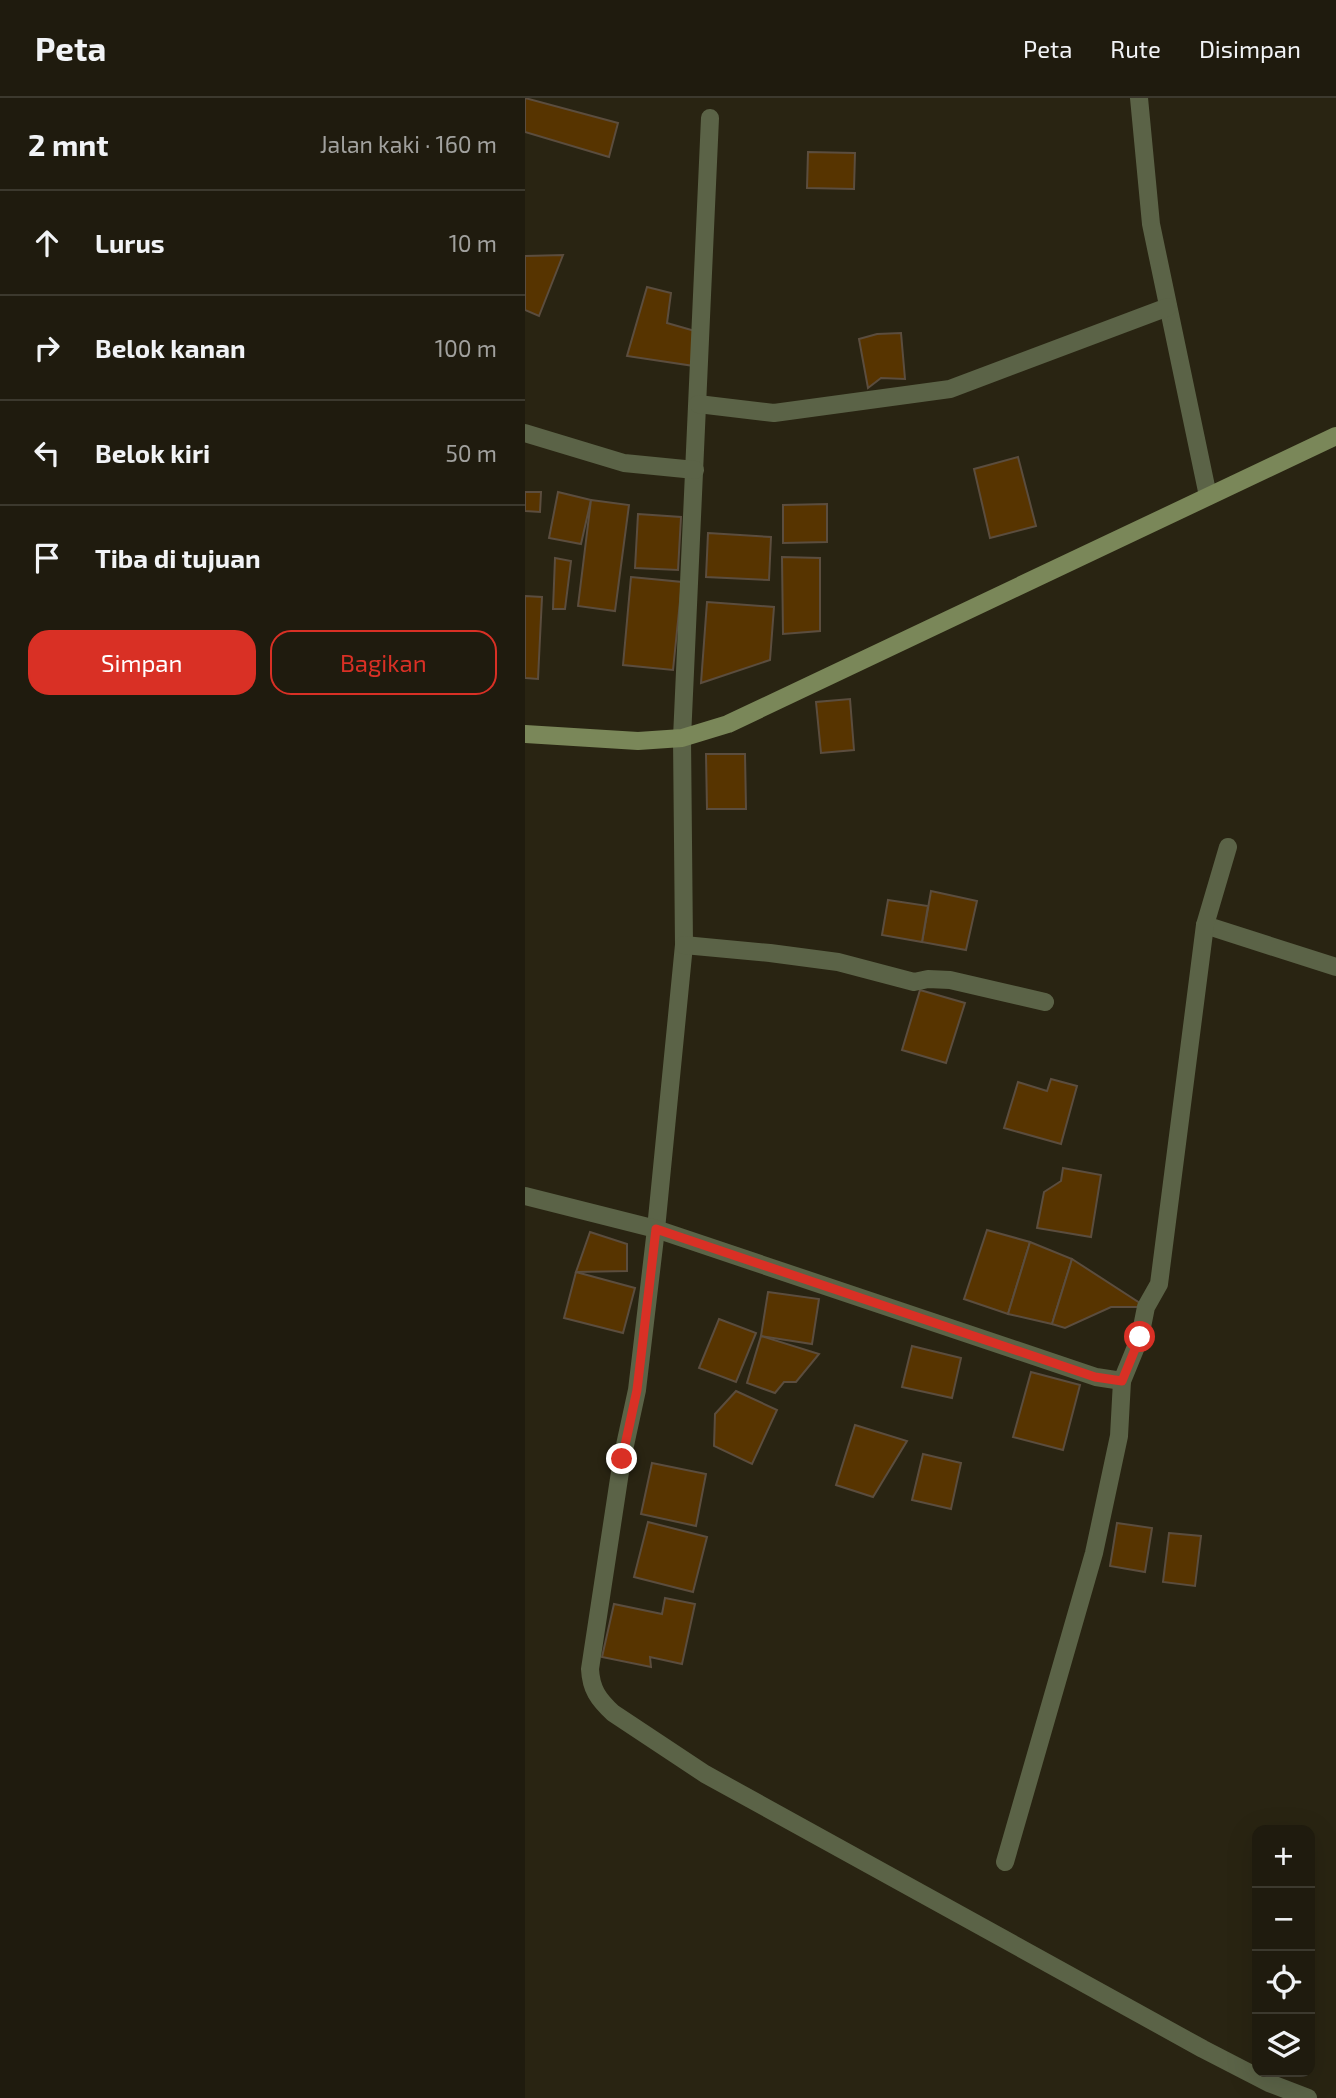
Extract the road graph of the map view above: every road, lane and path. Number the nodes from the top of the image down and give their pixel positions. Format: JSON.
{"nodes":[{"id":1,"x":1139,"y":98,"type":"edge"},
{"id":2,"x":710,"y":118,"type":"dead end"},
{"id":3,"x":1168,"y":307,"type":"junction"},
{"id":4,"x":698,"y":404,"type":"junction"},
{"id":5,"x":525,"y":433,"type":"edge"},
{"id":6,"x":1336,"y":436,"type":"edge"},
{"id":7,"x":695,"y":470,"type":"junction"},
{"id":8,"x":1208,"y":496,"type":"junction"},
{"id":9,"x":525,"y":734,"type":"edge"},
{"id":10,"x":682,"y":738,"type":"junction"},
{"id":11,"x":1228,"y":847,"type":"dead end"},
{"id":12,"x":1205,"y":925,"type":"junction"},
{"id":13,"x":684,"y":945,"type":"junction"},
{"id":14,"x":1336,"y":967,"type":"edge"},
{"id":15,"x":1045,"y":1002,"type":"dead end"},
{"id":16,"x":525,"y":1196,"type":"edge"},
{"id":17,"x":656,"y":1229,"type":"junction"},
{"id":18,"x":1122,"y":1381,"type":"junction"},
{"id":19,"x":1005,"y":1862,"type":"dead end"},
{"id":20,"x":1308,"y":2098,"type":"edge"}],
"edges":[{"from":1,"to":3,"type":"street"},
{"from":2,"to":4,"type":"street"},
{"from":3,"to":4,"type":"street"},
{"from":3,"to":8,"type":"street"},
{"from":4,"to":7,"type":"street"},
{"from":5,"to":7,"type":"street"},
{"from":6,"to":8,"type":"main road"},
{"from":7,"to":10,"type":"street"},
{"from":8,"to":10,"type":"main road"},
{"from":9,"to":10,"type":"main road"},
{"from":10,"to":13,"type":"street"},
{"from":11,"to":12,"type":"street"},
{"from":12,"to":14,"type":"street"},
{"from":12,"to":18,"type":"street"},
{"from":13,"to":15,"type":"street"},
{"from":13,"to":17,"type":"street"},
{"from":16,"to":17,"type":"street"},
{"from":17,"to":18,"type":"street"},
{"from":17,"to":20,"type":"street"},
{"from":18,"to":19,"type":"street"}]}
